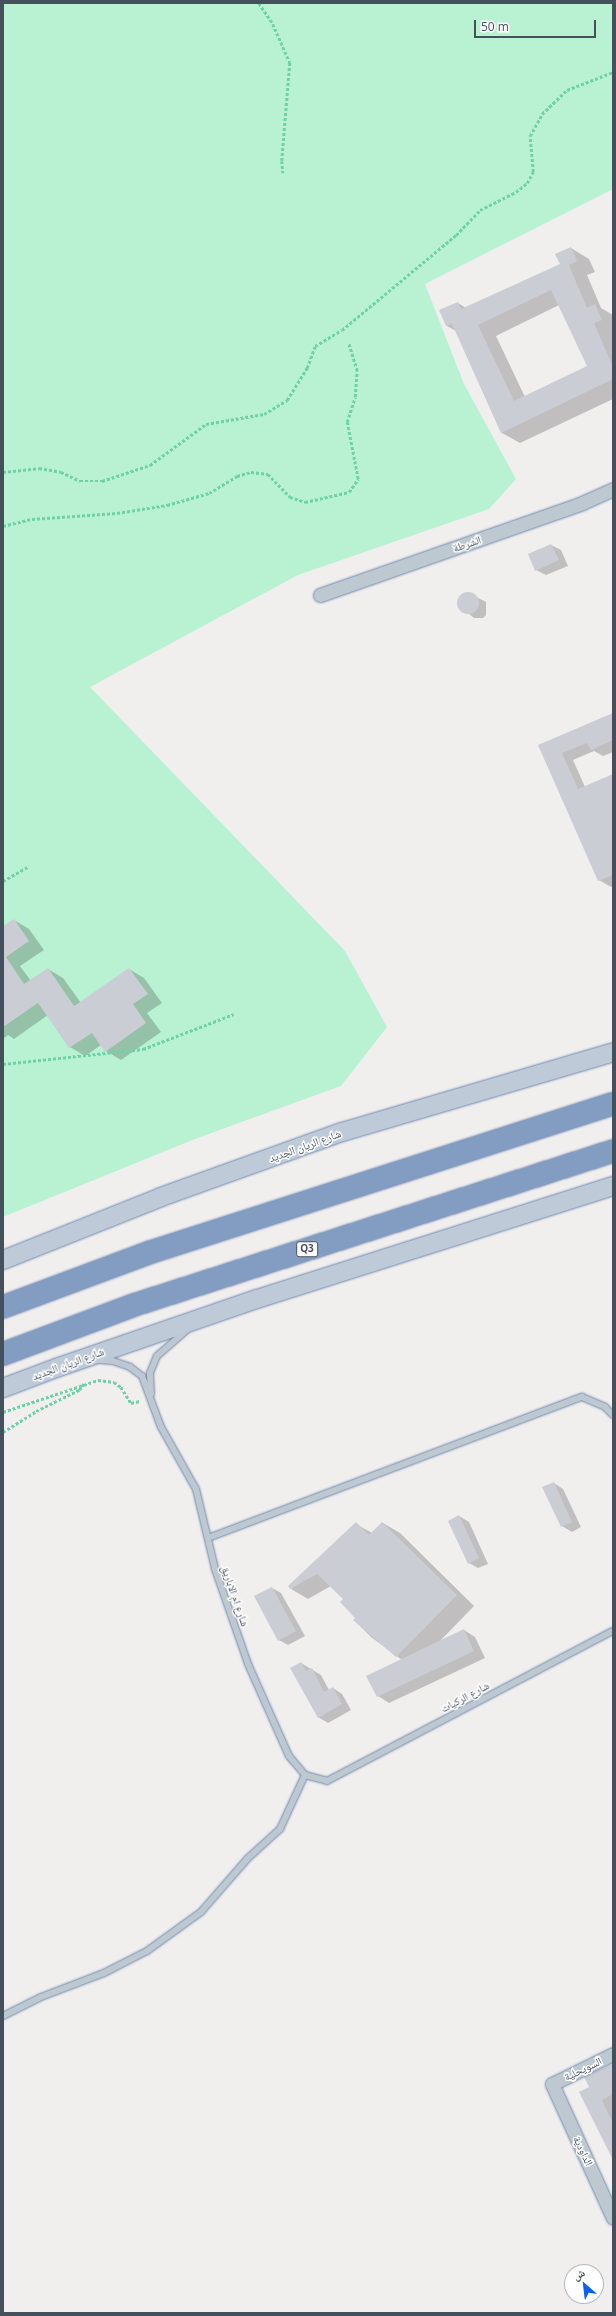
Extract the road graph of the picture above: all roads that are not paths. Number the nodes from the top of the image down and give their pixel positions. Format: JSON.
{"nodes":[{"id":1,"x":613,"y":489,"type":"edge"},
{"id":2,"x":320,"y":595,"type":"dead end"},
{"id":3,"x":613,"y":1052,"type":"edge"},
{"id":4,"x":593,"y":1059,"type":"junction"},
{"id":5,"x":613,"y":1064,"type":"edge"},
{"id":6,"x":613,"y":1104,"type":"edge"},
{"id":7,"x":613,"y":1151,"type":"edge"},
{"id":8,"x":613,"y":1186,"type":"edge"},
{"id":9,"x":3,"y":1260,"type":"edge"},
{"id":10,"x":3,"y":1307,"type":"edge"},
{"id":11,"x":204,"y":1317,"type":"junction"},
{"id":12,"x":3,"y":1354,"type":"edge"},
{"id":13,"x":79,"y":1360,"type":"junction"},
{"id":14,"x":3,"y":1388,"type":"edge"},
{"id":15,"x":152,"y":1397,"type":"junction"},
{"id":16,"x":613,"y":1415,"type":"edge"},
{"id":17,"x":208,"y":1538,"type":"junction"},
{"id":18,"x":613,"y":1631,"type":"edge"},
{"id":19,"x":305,"y":1774,"type":"junction"},
{"id":20,"x":3,"y":2016,"type":"edge"},
{"id":21,"x":613,"y":2054,"type":"edge"},
{"id":22,"x":552,"y":2084,"type":"joint"},
{"id":23,"x":613,"y":2218,"type":"edge"}],
"edges":[{"from":1,"to":2,"type":"street","name":"الشرطة"},
{"from":3,"to":4,"type":"main road","name":"شارع الريان الجديد"},
{"from":4,"to":5,"type":"main road"},
{"from":4,"to":9,"type":"main road","name":"شارع الريان الجديد"},
{"from":6,"to":10,"type":"highway"},
{"from":7,"to":12,"type":"highway","number":"Q3"},
{"from":8,"to":11,"type":"main road","name":"شارع الريان الجديد"},
{"from":11,"to":13,"type":"main road","name":"شارع الريان الجديد"},
{"from":11,"to":15,"type":"lane","name":"شارع ام الاباريق"},
{"from":13,"to":14,"type":"main road","name":"شارع الريان الجديد"},
{"from":13,"to":15,"type":"lane","name":"شارع ام الاباريق"},
{"from":15,"to":17,"type":"lane","name":"شارع ام الاباريق"},
{"from":16,"to":17,"type":"lane"},
{"from":17,"to":19,"type":"lane","name":"شارع ام الاباريق"},
{"from":18,"to":19,"type":"lane","name":"شارع الركيات"},
{"from":19,"to":20,"type":"lane"},
{"from":21,"to":22,"type":"street","name":"السويحلية"},
{"from":22,"to":23,"type":"street","name":"الداودية"}]}
